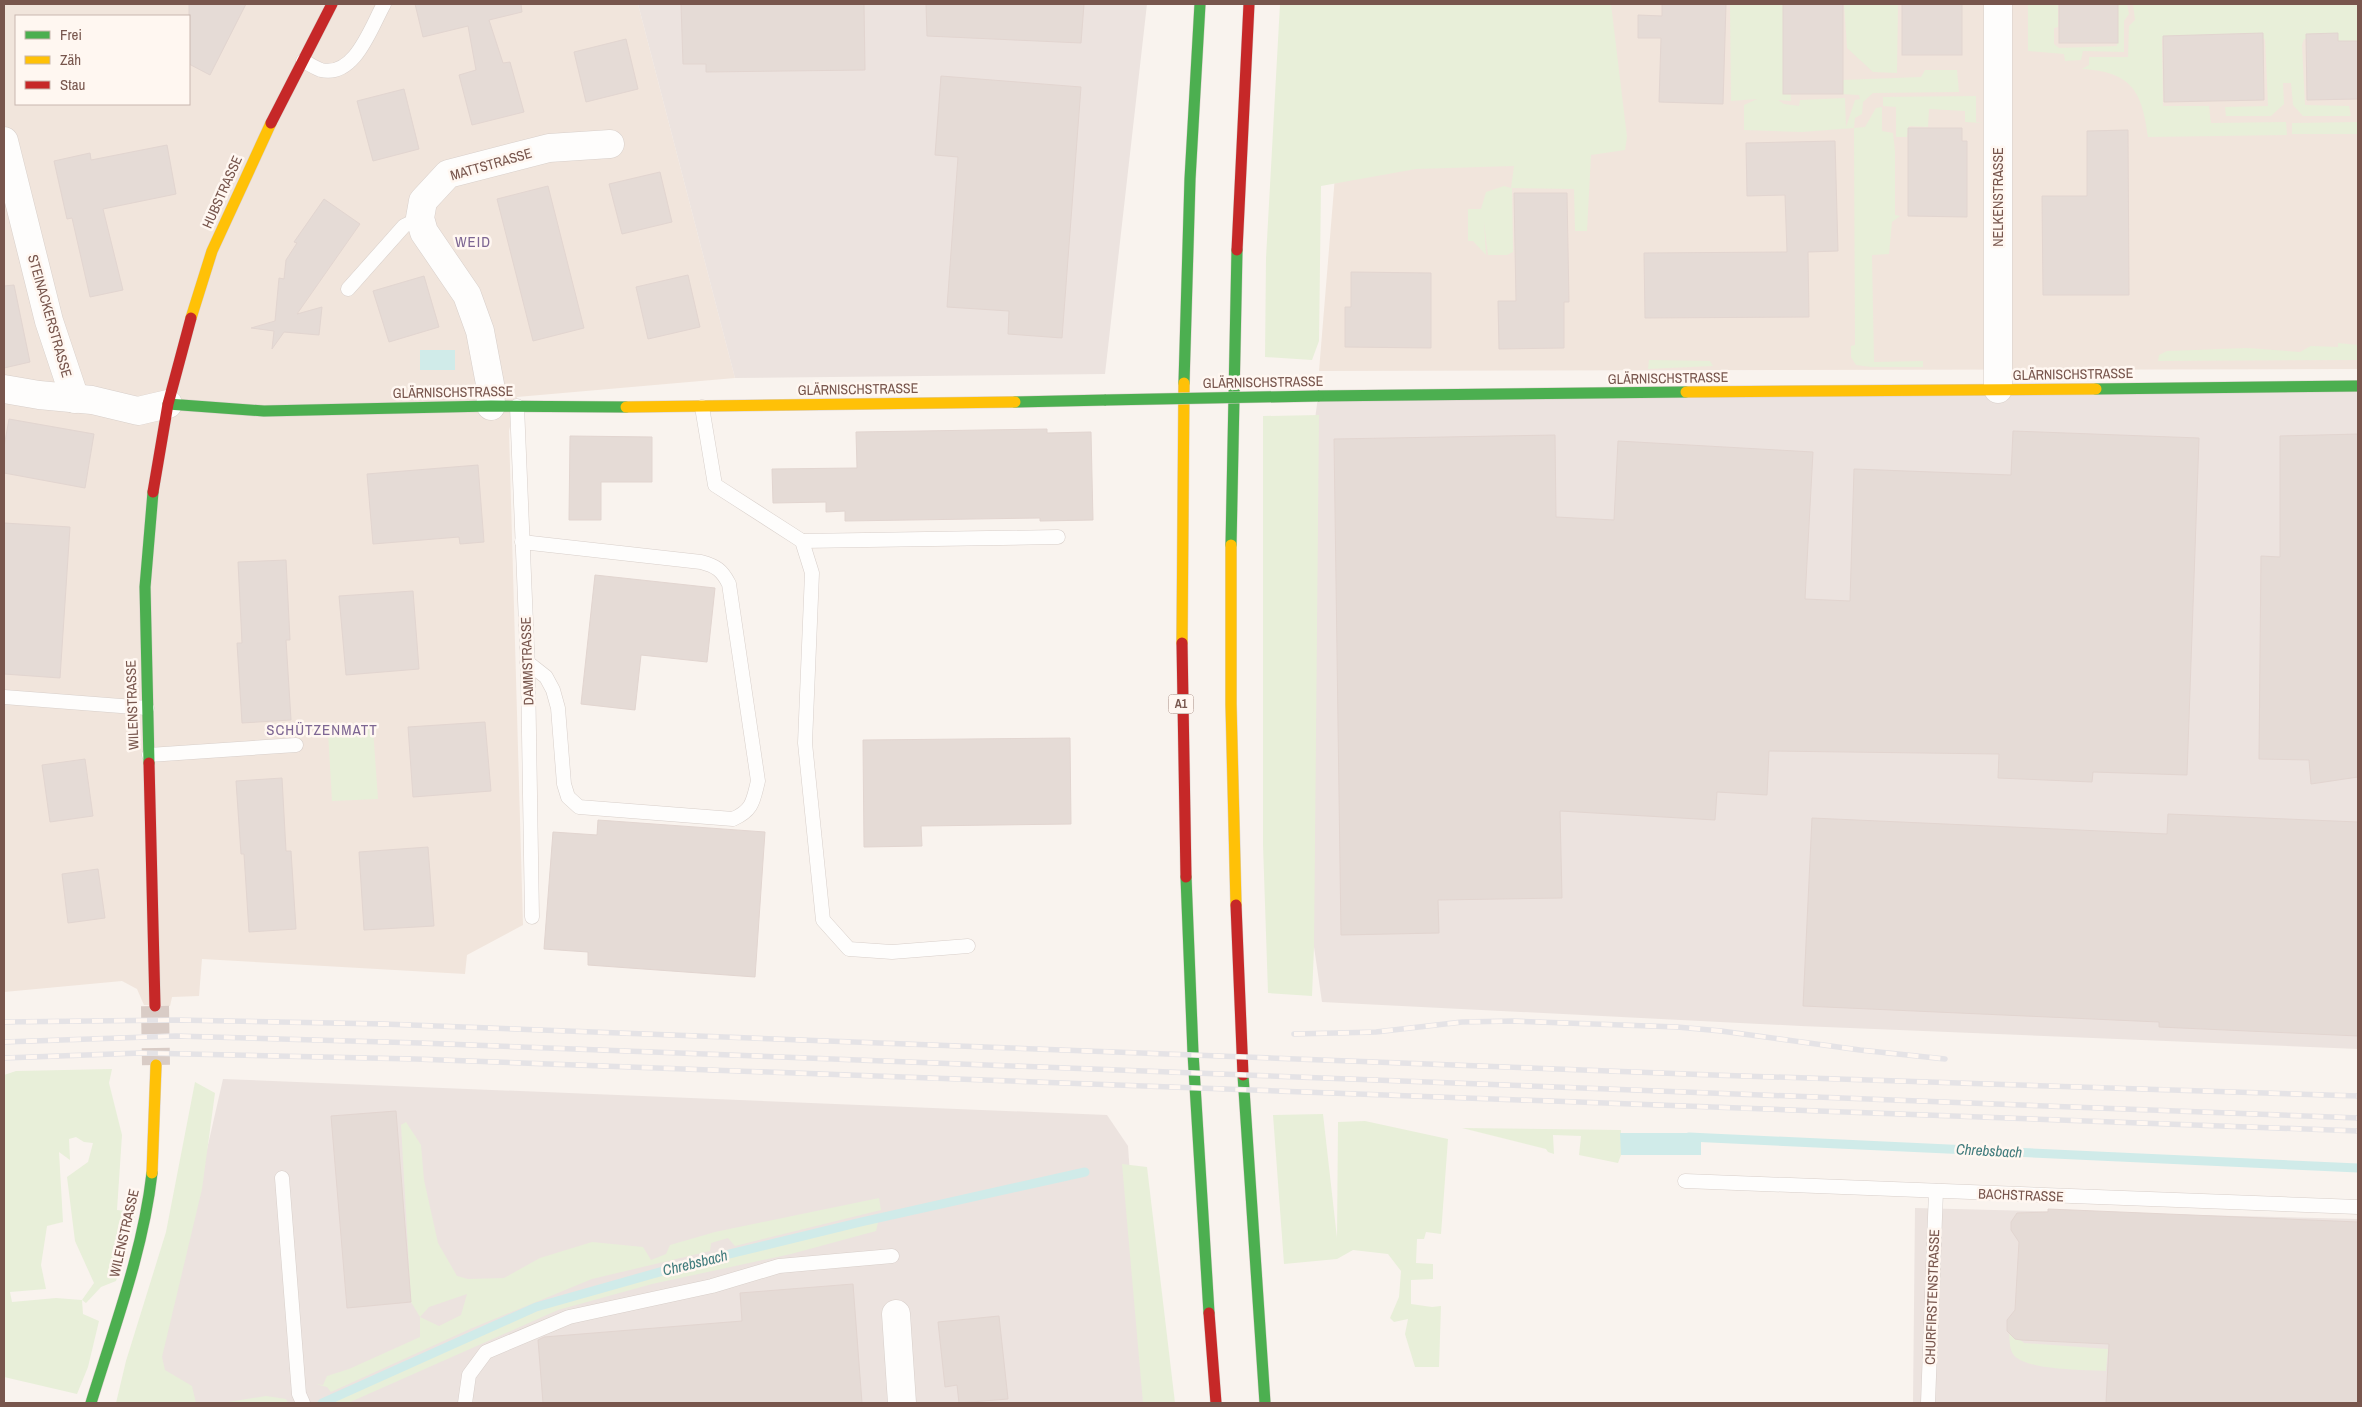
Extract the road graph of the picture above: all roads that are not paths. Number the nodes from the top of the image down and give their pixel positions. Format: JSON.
{"nodes":[{"id":1,"x":332,"y":4,"type":"edge"},
{"id":2,"x":384,"y":4,"type":"edge"},
{"id":3,"x":1200,"y":4,"type":"edge"},
{"id":4,"x":1249,"y":4,"type":"edge"},
{"id":5,"x":1998,"y":4,"type":"edge"},
{"id":6,"x":303,"y":61,"type":"junction"},
{"id":7,"x":4,"y":142,"type":"edge"},
{"id":8,"x":610,"y":144,"type":"dead end"},
{"id":9,"x":420,"y":218,"type":"junction"},
{"id":10,"x":348,"y":289,"type":"dead end"},
{"id":11,"x":2358,"y":386,"type":"edge"},
{"id":12,"x":4,"y":388,"type":"edge"},
{"id":13,"x":1998,"y":389,"type":"junction"},
{"id":14,"x":75,"y":399,"type":"junction"},
{"id":15,"x":168,"y":404,"type":"junction"},
{"id":16,"x":504,"y":406,"type":"junction"},
{"id":17,"x":702,"y":407,"type":"junction"},
{"id":18,"x":1058,"y":538,"type":"dead end"},
{"id":19,"x":802,"y":541,"type":"junction"},
{"id":20,"x":522,"y":542,"type":"junction"},
{"id":21,"x":528,"y":662,"type":"junction"},
{"id":22,"x":4,"y":697,"type":"edge"},
{"id":23,"x":147,"y":708,"type":"junction"},
{"id":24,"x":296,"y":745,"type":"dead end"},
{"id":25,"x":149,"y":754,"type":"junction"},
{"id":26,"x":532,"y":917,"type":"dead end"},
{"id":27,"x":968,"y":946,"type":"dead end"},
{"id":28,"x":156,"y":1006,"type":"tunnel mouth"},
{"id":29,"x":156,"y":1065,"type":"tunnel mouth"},
{"id":30,"x":282,"y":1178,"type":"dead end"},
{"id":31,"x":1685,"y":1181,"type":"dead end"},
{"id":32,"x":1936,"y":1192,"type":"junction"},
{"id":33,"x":2358,"y":1207,"type":"edge"},
{"id":34,"x":892,"y":1256,"type":"dead end"},
{"id":35,"x":896,"y":1314,"type":"dead end"},
{"id":36,"x":301,"y":1398,"type":"edge"},
{"id":37,"x":91,"y":1403,"type":"edge"},
{"id":38,"x":464,"y":1403,"type":"edge"},
{"id":39,"x":902,"y":1403,"type":"edge"},
{"id":40,"x":1216,"y":1403,"type":"edge"},
{"id":41,"x":1265,"y":1403,"type":"edge"},
{"id":42,"x":1928,"y":1403,"type":"edge"}],
"edges":[{"from":1,"to":6,"type":"main road","name":"HUBSTRASSE"},
{"from":2,"to":6,"type":"lane"},
{"from":3,"to":40,"type":"main road","number":"A1"},
{"from":4,"to":41,"type":"main road"},
{"from":5,"to":13,"type":"street","name":"NELKENSTRASSE"},
{"from":6,"to":15,"type":"main road","name":"HUBSTRASSE"},
{"from":7,"to":14,"type":"street","name":"STEINACKERSTRASSE"},
{"from":8,"to":9,"type":"street","name":"MATTSTRASSE"},
{"from":9,"to":10,"type":"lane"},
{"from":9,"to":16,"type":"street"},
{"from":11,"to":13,"type":"main road","name":"GLÄRNISCHSTRASSE"},
{"from":12,"to":14,"type":"street"},
{"from":13,"to":17,"type":"main road","name":"GLÄRNISCHSTRASSE","bridge":true},
{"from":14,"to":15,"type":"street"},
{"from":15,"to":16,"type":"main road","name":"GLÄRNISCHSTRASSE"},
{"from":15,"to":23,"type":"main road","name":"WILENSTRASSE"},
{"from":16,"to":17,"type":"main road","name":"GLÄRNISCHSTRASSE"},
{"from":16,"to":20,"type":"lane","name":"DAMMSTRASSE"},
{"from":17,"to":19,"type":"lane"},
{"from":18,"to":19,"type":"lane"},
{"from":19,"to":27,"type":"lane"},
{"from":20,"to":21,"type":"lane","name":"DAMMSTRASSE"},
{"from":20,"to":21,"type":"lane"},
{"from":21,"to":26,"type":"lane","name":"DAMMSTRASSE"},
{"from":22,"to":23,"type":"lane"},
{"from":23,"to":25,"type":"main road","name":"WILENSTRASSE"},
{"from":24,"to":25,"type":"lane"},
{"from":25,"to":28,"type":"main road","name":"WILENSTRASSE"},
{"from":29,"to":37,"type":"main road","name":"WILENSTRASSE"},
{"from":30,"to":36,"type":"lane"},
{"from":31,"to":32,"type":"lane","name":"BACHSTRASSE"},
{"from":32,"to":33,"type":"lane","name":"BACHSTRASSE"},
{"from":32,"to":42,"type":"lane","name":"CHURFIRSTENSTRASSE"},
{"from":34,"to":38,"type":"lane"},
{"from":35,"to":39,"type":"street"}]}
